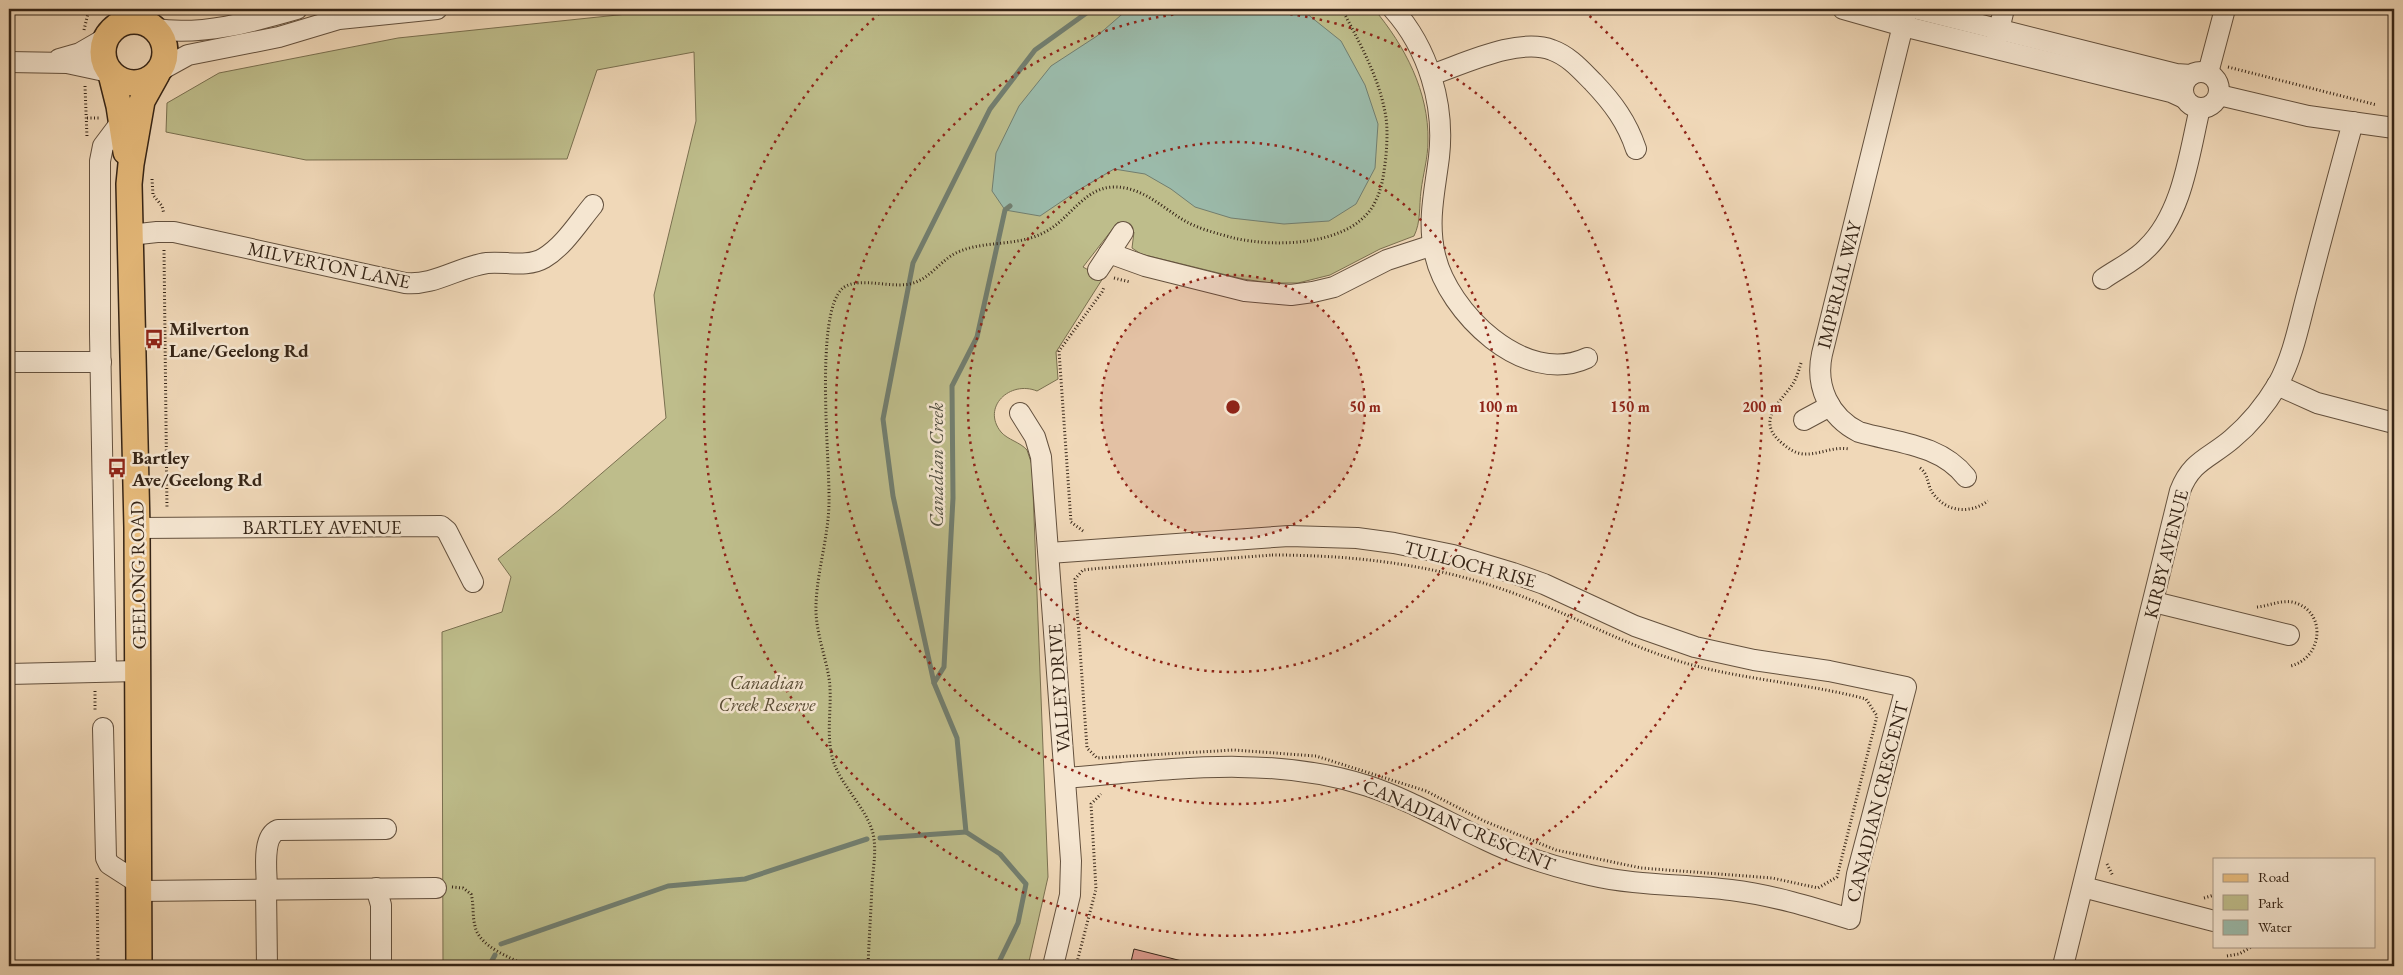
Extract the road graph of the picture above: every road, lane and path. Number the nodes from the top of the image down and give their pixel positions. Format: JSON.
{"nodes":[{"id":1,"x":117,"y":9,"type":"edge"},
{"id":2,"x":297,"y":9,"type":"edge"},
{"id":3,"x":437,"y":9,"type":"edge"},
{"id":4,"x":1342,"y":9,"type":"edge"},
{"id":5,"x":1393,"y":9,"type":"edge"},
{"id":6,"x":1844,"y":9,"type":"edge"},
{"id":7,"x":1918,"y":9,"type":"edge"},
{"id":8,"x":2004,"y":9,"type":"edge"},
{"id":9,"x":2225,"y":9,"type":"edge"},
{"id":10,"x":1905,"y":18,"type":"edge"},
{"id":11,"x":152,"y":22,"type":"edge"},
{"id":12,"x":1999,"y":29,"type":"junction"},
{"id":13,"x":107,"y":36,"type":"junction"},
{"id":14,"x":1994,"y":48,"type":"junction"},
{"id":15,"x":9,"y":62,"type":"edge"},
{"id":16,"x":47,"y":62,"type":"junction"},
{"id":17,"x":2230,"y":68,"type":"dead end"},
{"id":18,"x":158,"y":72,"type":"junction"},
{"id":19,"x":110,"y":73,"type":"junction"},
{"id":20,"x":1431,"y":74,"type":"junction"},
{"id":21,"x":2199,"y":74,"type":"junction"},
{"id":22,"x":2218,"y":95,"type":"junction"},
{"id":23,"x":2192,"y":103,"type":"junction"},
{"id":24,"x":2386,"y":108,"type":"dead end"},
{"id":25,"x":122,"y":122,"type":"junction"},
{"id":26,"x":2353,"y":122,"type":"junction"},
{"id":27,"x":2394,"y":128,"type":"edge"},
{"id":28,"x":1636,"y":149,"type":"dead end"},
{"id":29,"x":152,"y":173,"type":"dead end"},
{"id":30,"x":130,"y":184,"type":"junction"},
{"id":31,"x":593,"y":205,"type":"dead end"},
{"id":32,"x":164,"y":232,"type":"junction"},
{"id":33,"x":1123,"y":232,"type":"dead end"},
{"id":34,"x":130,"y":234,"type":"junction"},
{"id":35,"x":1433,"y":245,"type":"junction"},
{"id":36,"x":1109,"y":253,"type":"junction"},
{"id":37,"x":1101,"y":277,"type":"joint"},
{"id":38,"x":2103,"y":279,"type":"dead end"},
{"id":39,"x":1586,"y":358,"type":"dead end"},
{"id":40,"x":9,"y":362,"type":"edge"},
{"id":41,"x":101,"y":362,"type":"junction"},
{"id":42,"x":2277,"y":385,"type":"junction"},
{"id":43,"x":1830,"y":406,"type":"junction"},
{"id":44,"x":1020,"y":413,"type":"dead end"},
{"id":45,"x":1804,"y":420,"type":"dead end"},
{"id":46,"x":2394,"y":422,"type":"edge"},
{"id":47,"x":1966,"y":477,"type":"dead end"},
{"id":48,"x":167,"y":527,"type":"junction"},
{"id":49,"x":137,"y":528,"type":"junction"},
{"id":50,"x":1049,"y":553,"type":"junction"},
{"id":51,"x":1090,"y":559,"type":"junction"},
{"id":52,"x":473,"y":582,"type":"dead end"},
{"id":53,"x":2154,"y":602,"type":"junction"},
{"id":54,"x":2289,"y":635,"type":"dead end"},
{"id":55,"x":106,"y":671,"type":"junction"},
{"id":56,"x":138,"y":671,"type":"junction"},
{"id":57,"x":9,"y":674,"type":"edge"},
{"id":58,"x":1906,"y":687,"type":"joint"},
{"id":59,"x":103,"y":728,"type":"dead end"},
{"id":60,"x":1106,"y":766,"type":"junction"},
{"id":61,"x":1065,"y":778,"type":"junction"},
{"id":62,"x":386,"y":829,"type":"dead end"},
{"id":63,"x":2108,"y":858,"type":"dead end"},
{"id":64,"x":2122,"y":879,"type":"dead end"},
{"id":65,"x":2083,"y":887,"type":"junction"},
{"id":66,"x":140,"y":888,"type":"junction"},
{"id":67,"x":376,"y":888,"type":"junction"},
{"id":68,"x":436,"y":888,"type":"joint"},
{"id":69,"x":267,"y":889,"type":"junction"},
{"id":70,"x":2213,"y":895,"type":"edge"},
{"id":71,"x":2202,"y":899,"type":"dead end"},
{"id":72,"x":2213,"y":921,"type":"edge"},
{"id":73,"x":2250,"y":948,"type":"edge"},
{"id":74,"x":2228,"y":956,"type":"dead end"},
{"id":75,"x":139,"y":966,"type":"edge"},
{"id":76,"x":267,"y":966,"type":"edge"},
{"id":77,"x":382,"y":966,"type":"edge"},
{"id":78,"x":527,"y":966,"type":"edge"},
{"id":79,"x":868,"y":966,"type":"edge"},
{"id":80,"x":1053,"y":966,"type":"edge"},
{"id":81,"x":1076,"y":966,"type":"edge"},
{"id":82,"x":2063,"y":966,"type":"edge"}],
"edges":[{"from":1,"to":13,"type":"main road"},
{"from":2,"to":11,"type":"street"},
{"from":3,"to":18,"type":"street"},
{"from":4,"to":79,"type":"path"},
{"from":5,"to":20,"type":"street"},
{"from":6,"to":10,"type":"street"},
{"from":7,"to":12,"type":"street"},
{"from":8,"to":12,"type":"street"},
{"from":9,"to":21,"type":"street"},
{"from":10,"to":14,"type":"street"},
{"from":10,"to":43,"type":"street","name":"IMPERIAL WAY"},
{"from":11,"to":13,"type":"main road"},
{"from":11,"to":18,"type":"main road"},
{"from":12,"to":14,"type":"street"},
{"from":12,"to":21,"type":"street"},
{"from":13,"to":16,"type":"street"},
{"from":13,"to":19,"type":"main road"},
{"from":14,"to":23,"type":"street"},
{"from":15,"to":16,"type":"street"},
{"from":16,"to":19,"type":"street"},
{"from":17,"to":24,"type":"path"},
{"from":18,"to":19,"type":"main road"},
{"from":18,"to":30,"type":"main road","name":"GEELONG ROAD"},
{"from":19,"to":25,"type":"main road","name":"GEELONG ROAD"},
{"from":20,"to":28,"type":"street"},
{"from":20,"to":35,"type":"street"},
{"from":21,"to":22,"type":"street"},
{"from":21,"to":23,"type":"street"},
{"from":22,"to":23,"type":"street"},
{"from":22,"to":26,"type":"street"},
{"from":23,"to":38,"type":"street"},
{"from":25,"to":30,"type":"main road","name":"GEELONG ROAD"},
{"from":25,"to":41,"type":"street","name":"GEELONG ROAD"},
{"from":26,"to":27,"type":"street"},
{"from":26,"to":42,"type":"street","name":"KIRBY AVENUE"},
{"from":29,"to":32,"type":"path"},
{"from":30,"to":34,"type":"main road","name":"GEELONG ROAD"},
{"from":31,"to":32,"type":"street","name":"MILVERTON LANE"},
{"from":32,"to":34,"type":"street","name":"MILVERTON LANE"},
{"from":32,"to":48,"type":"path"},
{"from":33,"to":36,"type":"street"},
{"from":34,"to":49,"type":"main road","name":"GEELONG ROAD"},
{"from":35,"to":36,"type":"street"},
{"from":35,"to":39,"type":"street"},
{"from":36,"to":37,"type":"street"},
{"from":37,"to":51,"type":"path"},
{"from":40,"to":41,"type":"street"},
{"from":41,"to":55,"type":"street","name":"GEELONG ROAD"},
{"from":42,"to":46,"type":"street"},
{"from":42,"to":53,"type":"street","name":"KIRBY AVENUE"},
{"from":43,"to":45,"type":"street"},
{"from":43,"to":47,"type":"street","name":"IMPERIAL WAY"},
{"from":44,"to":50,"type":"street","name":"VALLEY DRIVE"},
{"from":48,"to":49,"type":"street","name":"BARTLEY AVENUE"},
{"from":48,"to":52,"type":"street","name":"BARTLEY AVENUE"},
{"from":49,"to":56,"type":"main road","name":"GEELONG ROAD"},
{"from":50,"to":51,"type":"street","name":"TULLOCH RISE"},
{"from":50,"to":61,"type":"street","name":"VALLEY DRIVE"},
{"from":51,"to":58,"type":"street","name":"TULLOCH RISE"},
{"from":51,"to":60,"type":"path"},
{"from":51,"to":60,"type":"path"},
{"from":53,"to":54,"type":"street"},
{"from":53,"to":65,"type":"street","name":"KIRBY AVENUE"},
{"from":55,"to":56,"type":"street"},
{"from":55,"to":57,"type":"street"},
{"from":56,"to":66,"type":"main road","name":"GEELONG ROAD"},
{"from":58,"to":60,"type":"street","name":"CANADIAN CRESCENT"},
{"from":59,"to":66,"type":"street"},
{"from":60,"to":61,"type":"street","name":"CANADIAN CRESCENT"},
{"from":60,"to":81,"type":"path"},
{"from":61,"to":80,"type":"street","name":"VALLEY DRIVE"},
{"from":62,"to":69,"type":"street"},
{"from":63,"to":64,"type":"path"},
{"from":65,"to":72,"type":"street"},
{"from":65,"to":82,"type":"street","name":"KIRBY AVENUE"},
{"from":66,"to":69,"type":"street"},
{"from":66,"to":75,"type":"main road","name":"GEELONG ROAD"},
{"from":67,"to":68,"type":"street"},
{"from":67,"to":69,"type":"street"},
{"from":67,"to":77,"type":"street"},
{"from":68,"to":78,"type":"path"},
{"from":69,"to":76,"type":"street"},
{"from":70,"to":71,"type":"path"},
{"from":73,"to":74,"type":"path"}]}
